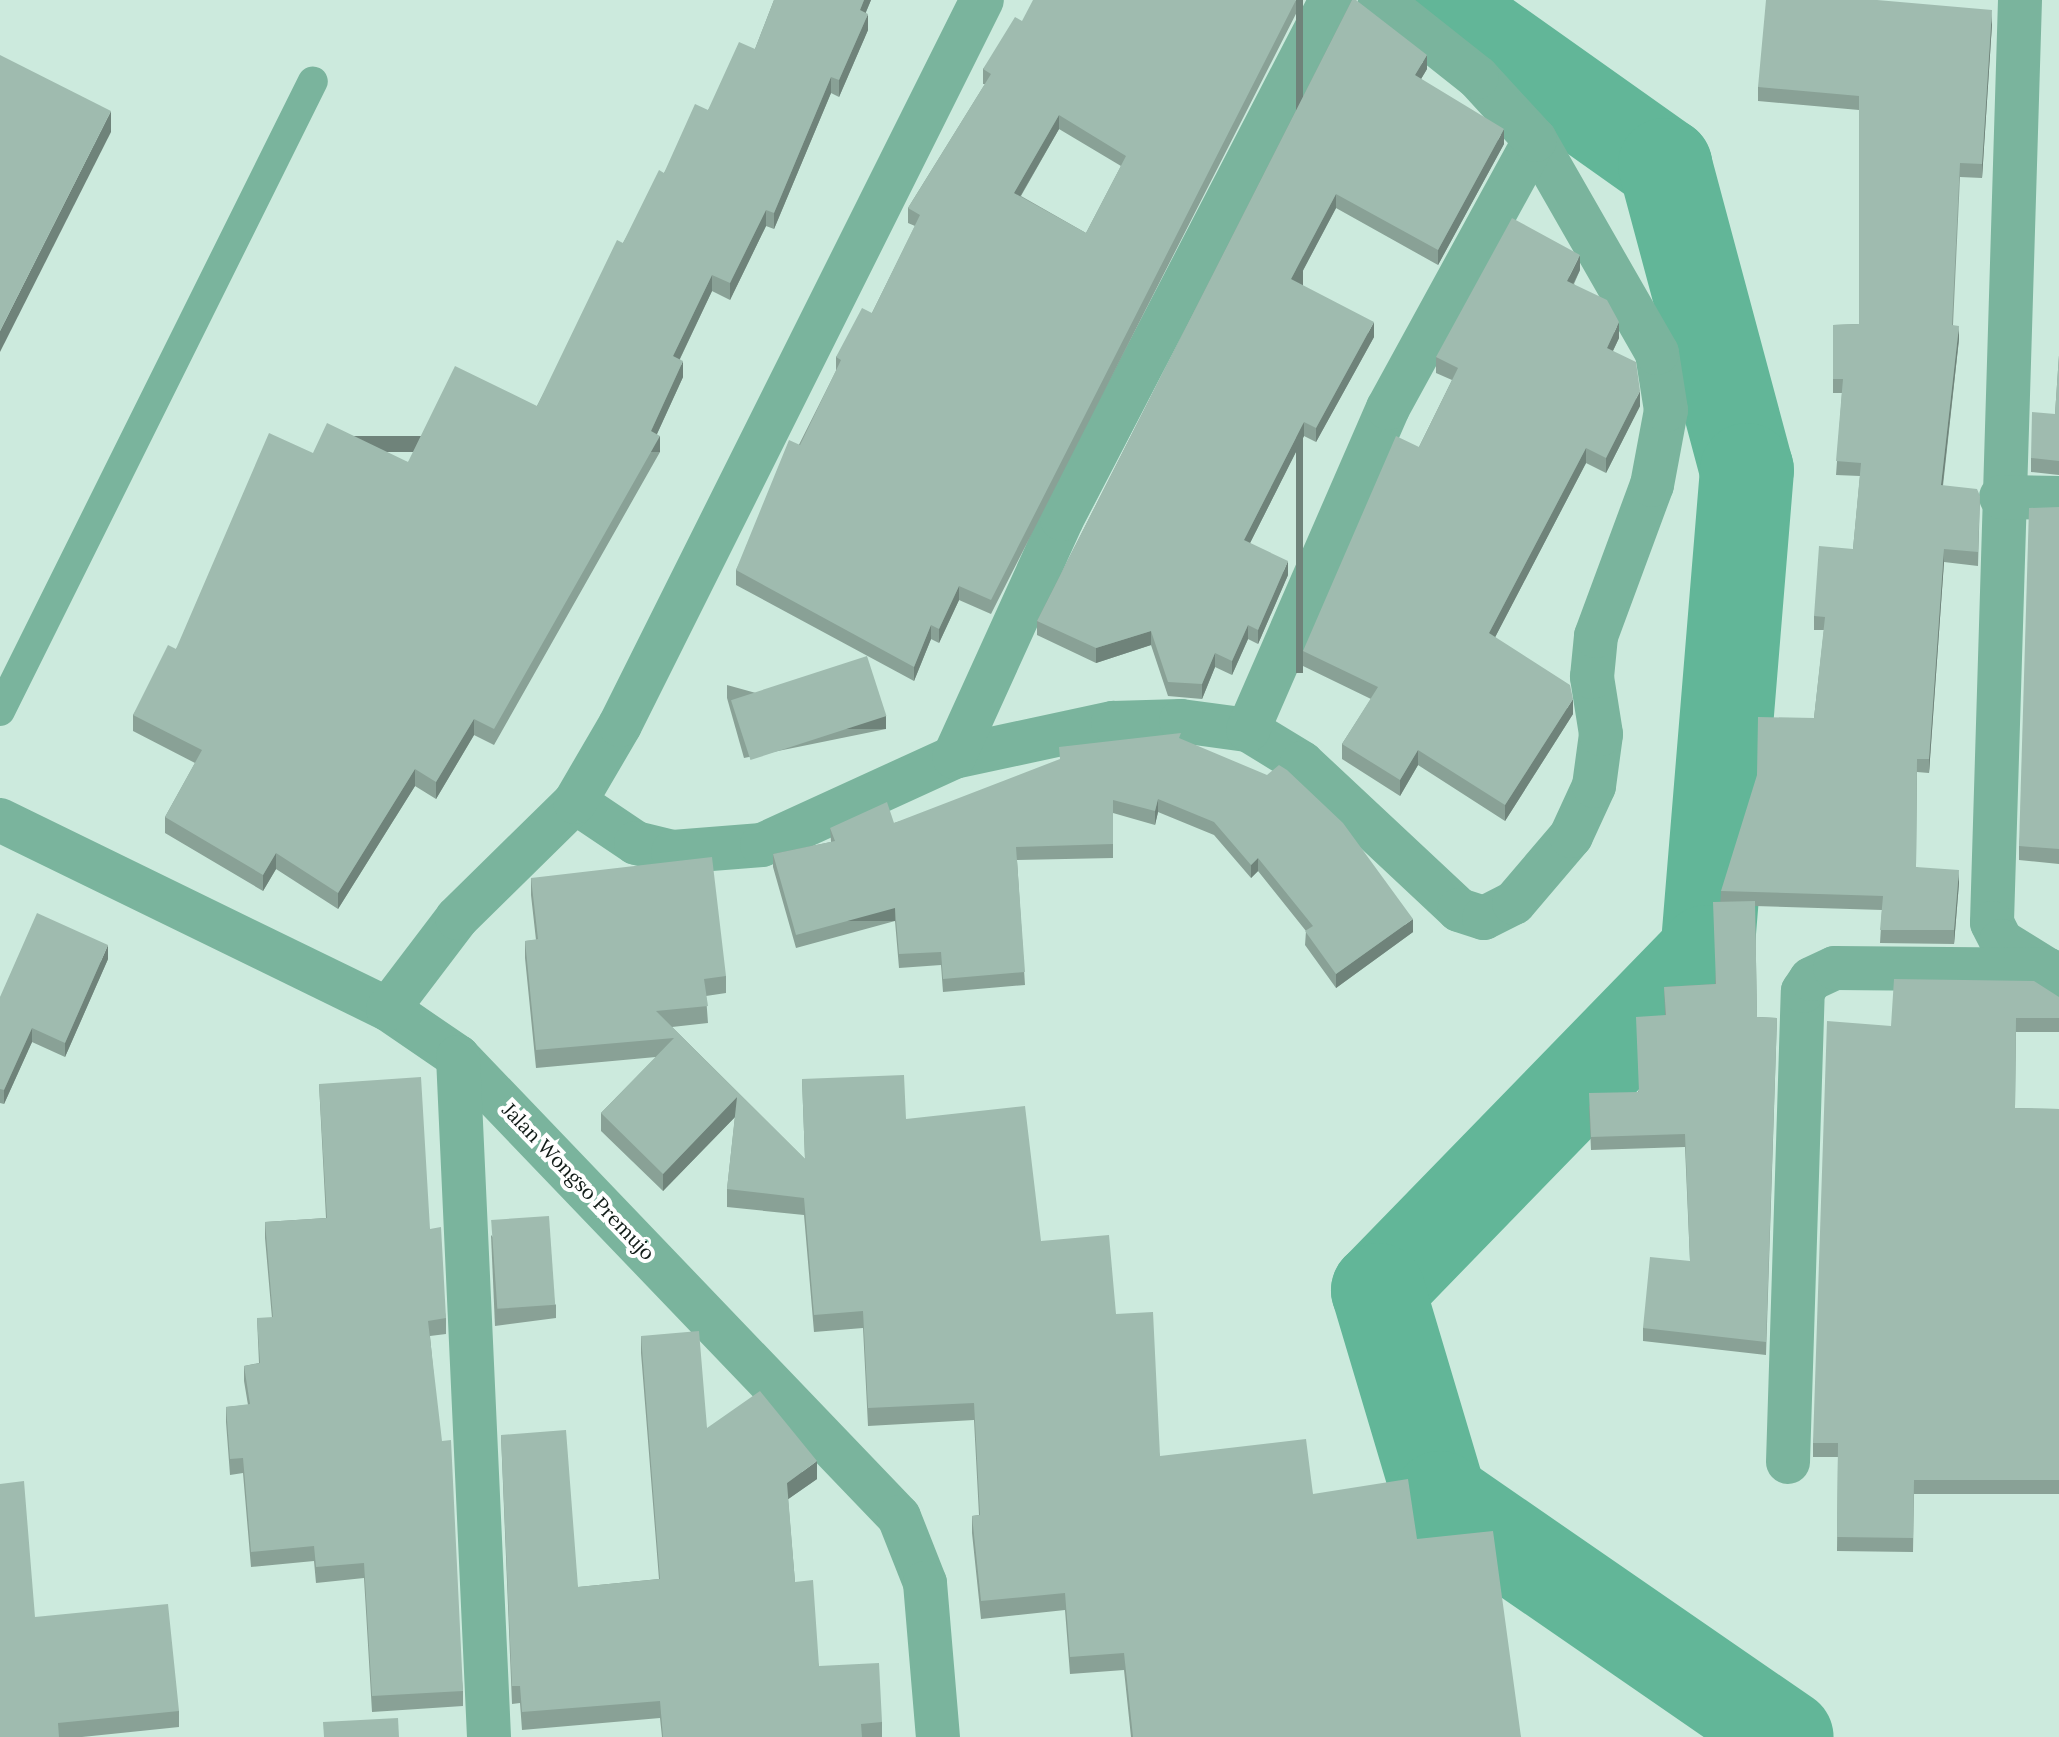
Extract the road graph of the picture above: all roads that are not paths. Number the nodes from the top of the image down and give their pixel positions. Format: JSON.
{"nodes":[{"id":1,"x":982,"y":0,"type":"edge"},
{"id":2,"x":1331,"y":0,"type":"edge"},
{"id":3,"x":1380,"y":0,"type":"edge"},
{"id":4,"x":2020,"y":0,"type":"edge"},
{"id":5,"x":313,"y":81,"type":"dead end"},
{"id":6,"x":1535,"y":140,"type":"junction"},
{"id":7,"x":2001,"y":497,"type":"junction"},
{"id":8,"x":2059,"y":498,"type":"edge"},
{"id":9,"x":0,"y":711,"type":"edge"},
{"id":10,"x":1248,"y":730,"type":"junction"},
{"id":11,"x":954,"y":757,"type":"junction"},
{"id":12,"x":575,"y":802,"type":"junction"},
{"id":13,"x":0,"y":820,"type":"edge"},
{"id":14,"x":2054,"y":978,"type":"edge"},
{"id":15,"x":388,"y":1009,"type":"junction"},
{"id":16,"x":458,"y":1057,"type":"junction"},
{"id":17,"x":1788,"y":1462,"type":"dead end"},
{"id":18,"x":489,"y":1737,"type":"edge"},
{"id":19,"x":938,"y":1737,"type":"edge"}],
"edges":[{"from":1,"to":12,"type":"street"},
{"from":2,"to":11,"type":"street"},
{"from":3,"to":6,"type":"street"},
{"from":4,"to":7,"type":"street"},
{"from":5,"to":9,"type":"lane"},
{"from":6,"to":10,"type":"street"},
{"from":6,"to":10,"type":"street"},
{"from":7,"to":8,"type":"street"},
{"from":7,"to":14,"type":"street"},
{"from":10,"to":11,"type":"street"},
{"from":11,"to":12,"type":"street"},
{"from":12,"to":15,"type":"street"},
{"from":13,"to":15,"type":"street","name":"Jalan Wongso Premujo"},
{"from":14,"to":17,"type":"street"},
{"from":15,"to":16,"type":"street","name":"Jalan Wongso Premujo"},
{"from":16,"to":18,"type":"street"},
{"from":16,"to":19,"type":"street","name":"Jalan Wongso Premujo"}]}
